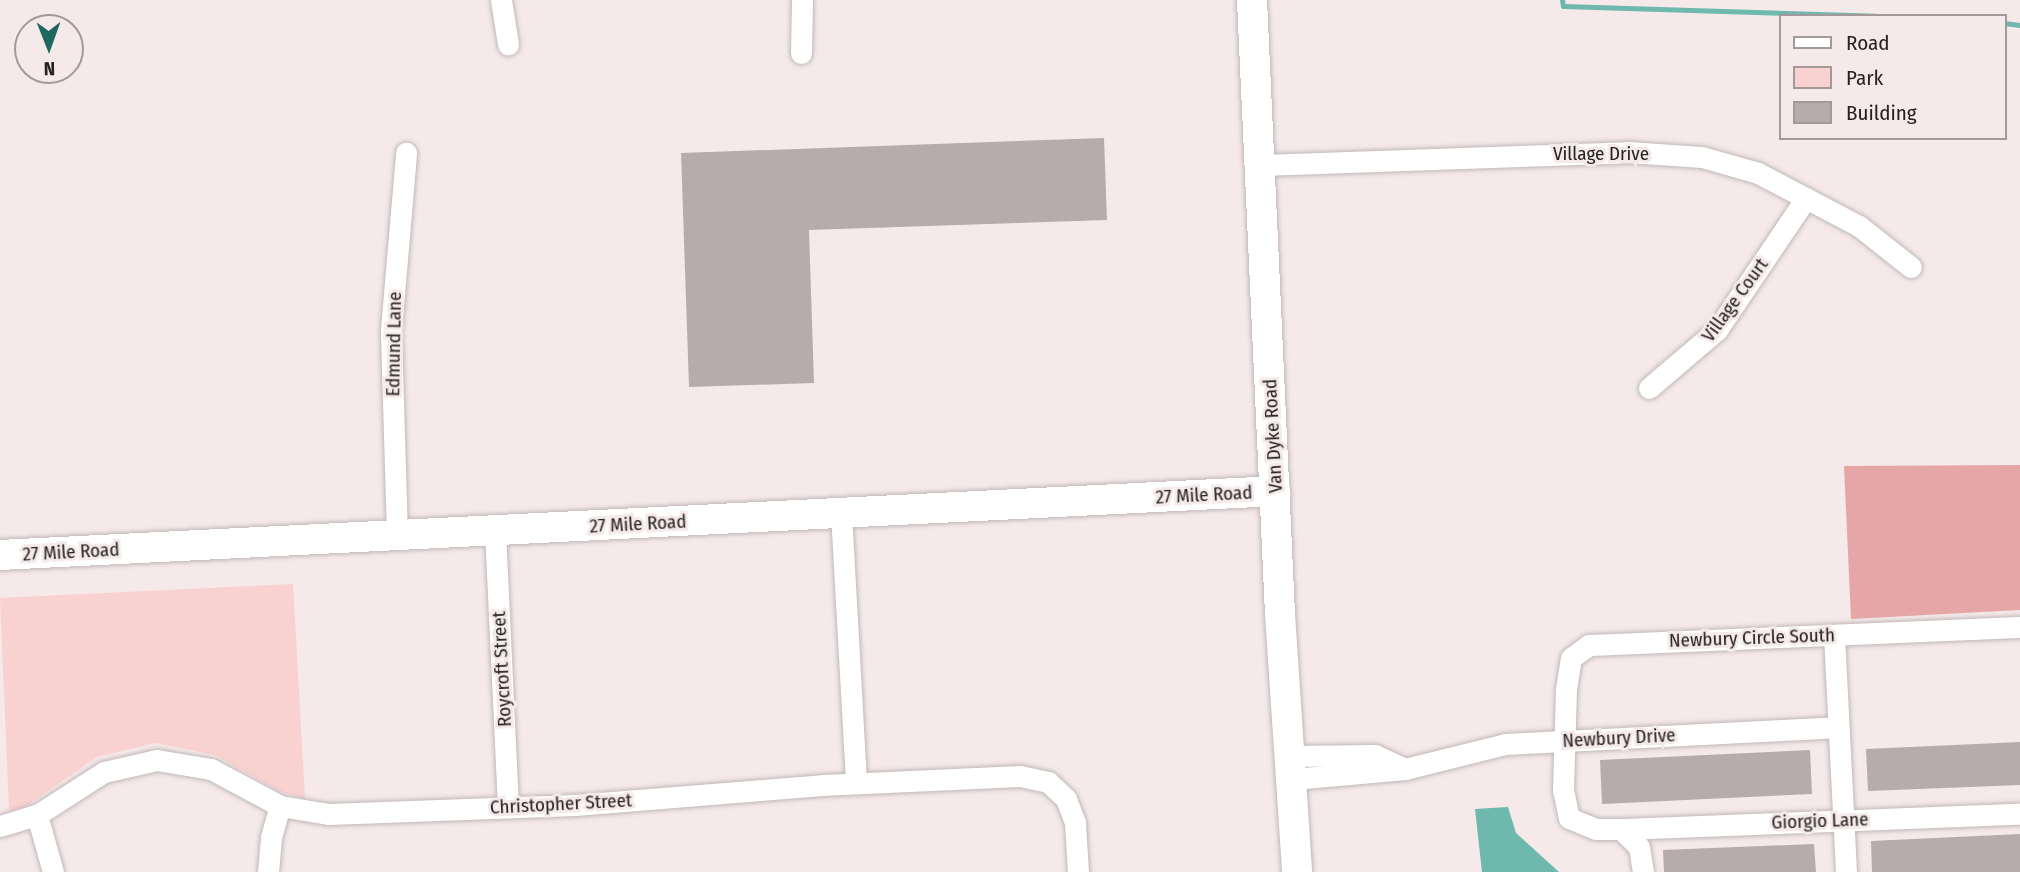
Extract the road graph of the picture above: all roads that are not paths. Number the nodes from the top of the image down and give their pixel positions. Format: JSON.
{"nodes":[{"id":1,"x":501,"y":0,"type":"edge"},
{"id":2,"x":802,"y":0,"type":"edge"},
{"id":3,"x":1252,"y":0,"type":"edge"},
{"id":4,"x":508,"y":44,"type":"dead end"},
{"id":5,"x":802,"y":53,"type":"dead end"},
{"id":6,"x":406,"y":153,"type":"dead end"},
{"id":7,"x":1262,"y":165,"type":"junction"},
{"id":8,"x":1806,"y":198,"type":"junction"},
{"id":9,"x":1911,"y":267,"type":"dead end"},
{"id":10,"x":1649,"y":388,"type":"dead end"},
{"id":11,"x":1275,"y":491,"type":"junction"},
{"id":12,"x":841,"y":513,"type":"junction"},
{"id":13,"x":495,"y":531,"type":"junction"},
{"id":14,"x":397,"y":536,"type":"junction"},
{"id":15,"x":0,"y":555,"type":"edge"},
{"id":16,"x":2020,"y":627,"type":"edge"},
{"id":17,"x":1834,"y":635,"type":"junction"},
{"id":18,"x":1836,"y":727,"type":"junction"},
{"id":19,"x":1564,"y":741,"type":"junction"},
{"id":20,"x":1291,"y":768,"type":"junction"},
{"id":21,"x":856,"y":783,"type":"junction"},
{"id":22,"x":280,"y":806,"type":"junction"},
{"id":23,"x":508,"y":807,"type":"junction"},
{"id":24,"x":2020,"y":814,"type":"edge"},
{"id":25,"x":37,"y":815,"type":"junction"},
{"id":26,"x":1844,"y":820,"type":"junction"},
{"id":27,"x":0,"y":826,"type":"edge"},
{"id":28,"x":1620,"y":829,"type":"junction"},
{"id":29,"x":53,"y":872,"type":"edge"},
{"id":30,"x":268,"y":872,"type":"edge"},
{"id":31,"x":1078,"y":872,"type":"edge"},
{"id":32,"x":1297,"y":872,"type":"edge"},
{"id":33,"x":1643,"y":872,"type":"edge"},
{"id":34,"x":1846,"y":872,"type":"edge"}],
"edges":[{"from":1,"to":4,"type":"street"},
{"from":2,"to":5,"type":"street"},
{"from":3,"to":7,"type":"street","name":"Van Dyke Road"},
{"from":6,"to":14,"type":"street","name":"Edmund Lane"},
{"from":7,"to":8,"type":"street","name":"Village Drive"},
{"from":7,"to":11,"type":"street","name":"Van Dyke Road"},
{"from":8,"to":9,"type":"street","name":"Village Drive"},
{"from":8,"to":10,"type":"street","name":"Village Court"},
{"from":11,"to":12,"type":"street","name":"27 Mile Road"},
{"from":11,"to":20,"type":"street","name":"Van Dyke Road"},
{"from":12,"to":13,"type":"street","name":"27 Mile Road"},
{"from":12,"to":21,"type":"street"},
{"from":13,"to":14,"type":"street","name":"27 Mile Road"},
{"from":13,"to":23,"type":"street","name":"Roycroft Street"},
{"from":14,"to":15,"type":"street","name":"27 Mile Road"},
{"from":16,"to":17,"type":"street","name":"Newbury Circle South"},
{"from":17,"to":18,"type":"street"},
{"from":17,"to":19,"type":"street","name":"Newbury Circle South"},
{"from":18,"to":19,"type":"street","name":"Newbury Drive"},
{"from":18,"to":26,"type":"street"},
{"from":19,"to":20,"type":"street","name":"Newbury Drive"},
{"from":19,"to":28,"type":"street","name":"Newbury Circle South"},
{"from":20,"to":32,"type":"street","name":"Van Dyke Road"},
{"from":21,"to":23,"type":"street","name":"Christopher Street"},
{"from":21,"to":31,"type":"street","name":"Christopher Street"},
{"from":22,"to":23,"type":"street","name":"Christopher Street"},
{"from":22,"to":25,"type":"street","name":"Christopher Street"},
{"from":22,"to":30,"type":"street"},
{"from":24,"to":26,"type":"street","name":"Giorgio Lane"},
{"from":25,"to":27,"type":"street","name":"Christopher Street"},
{"from":25,"to":29,"type":"street"},
{"from":26,"to":28,"type":"street","name":"Giorgio Lane"},
{"from":26,"to":34,"type":"street"},
{"from":28,"to":33,"type":"street"}]}
